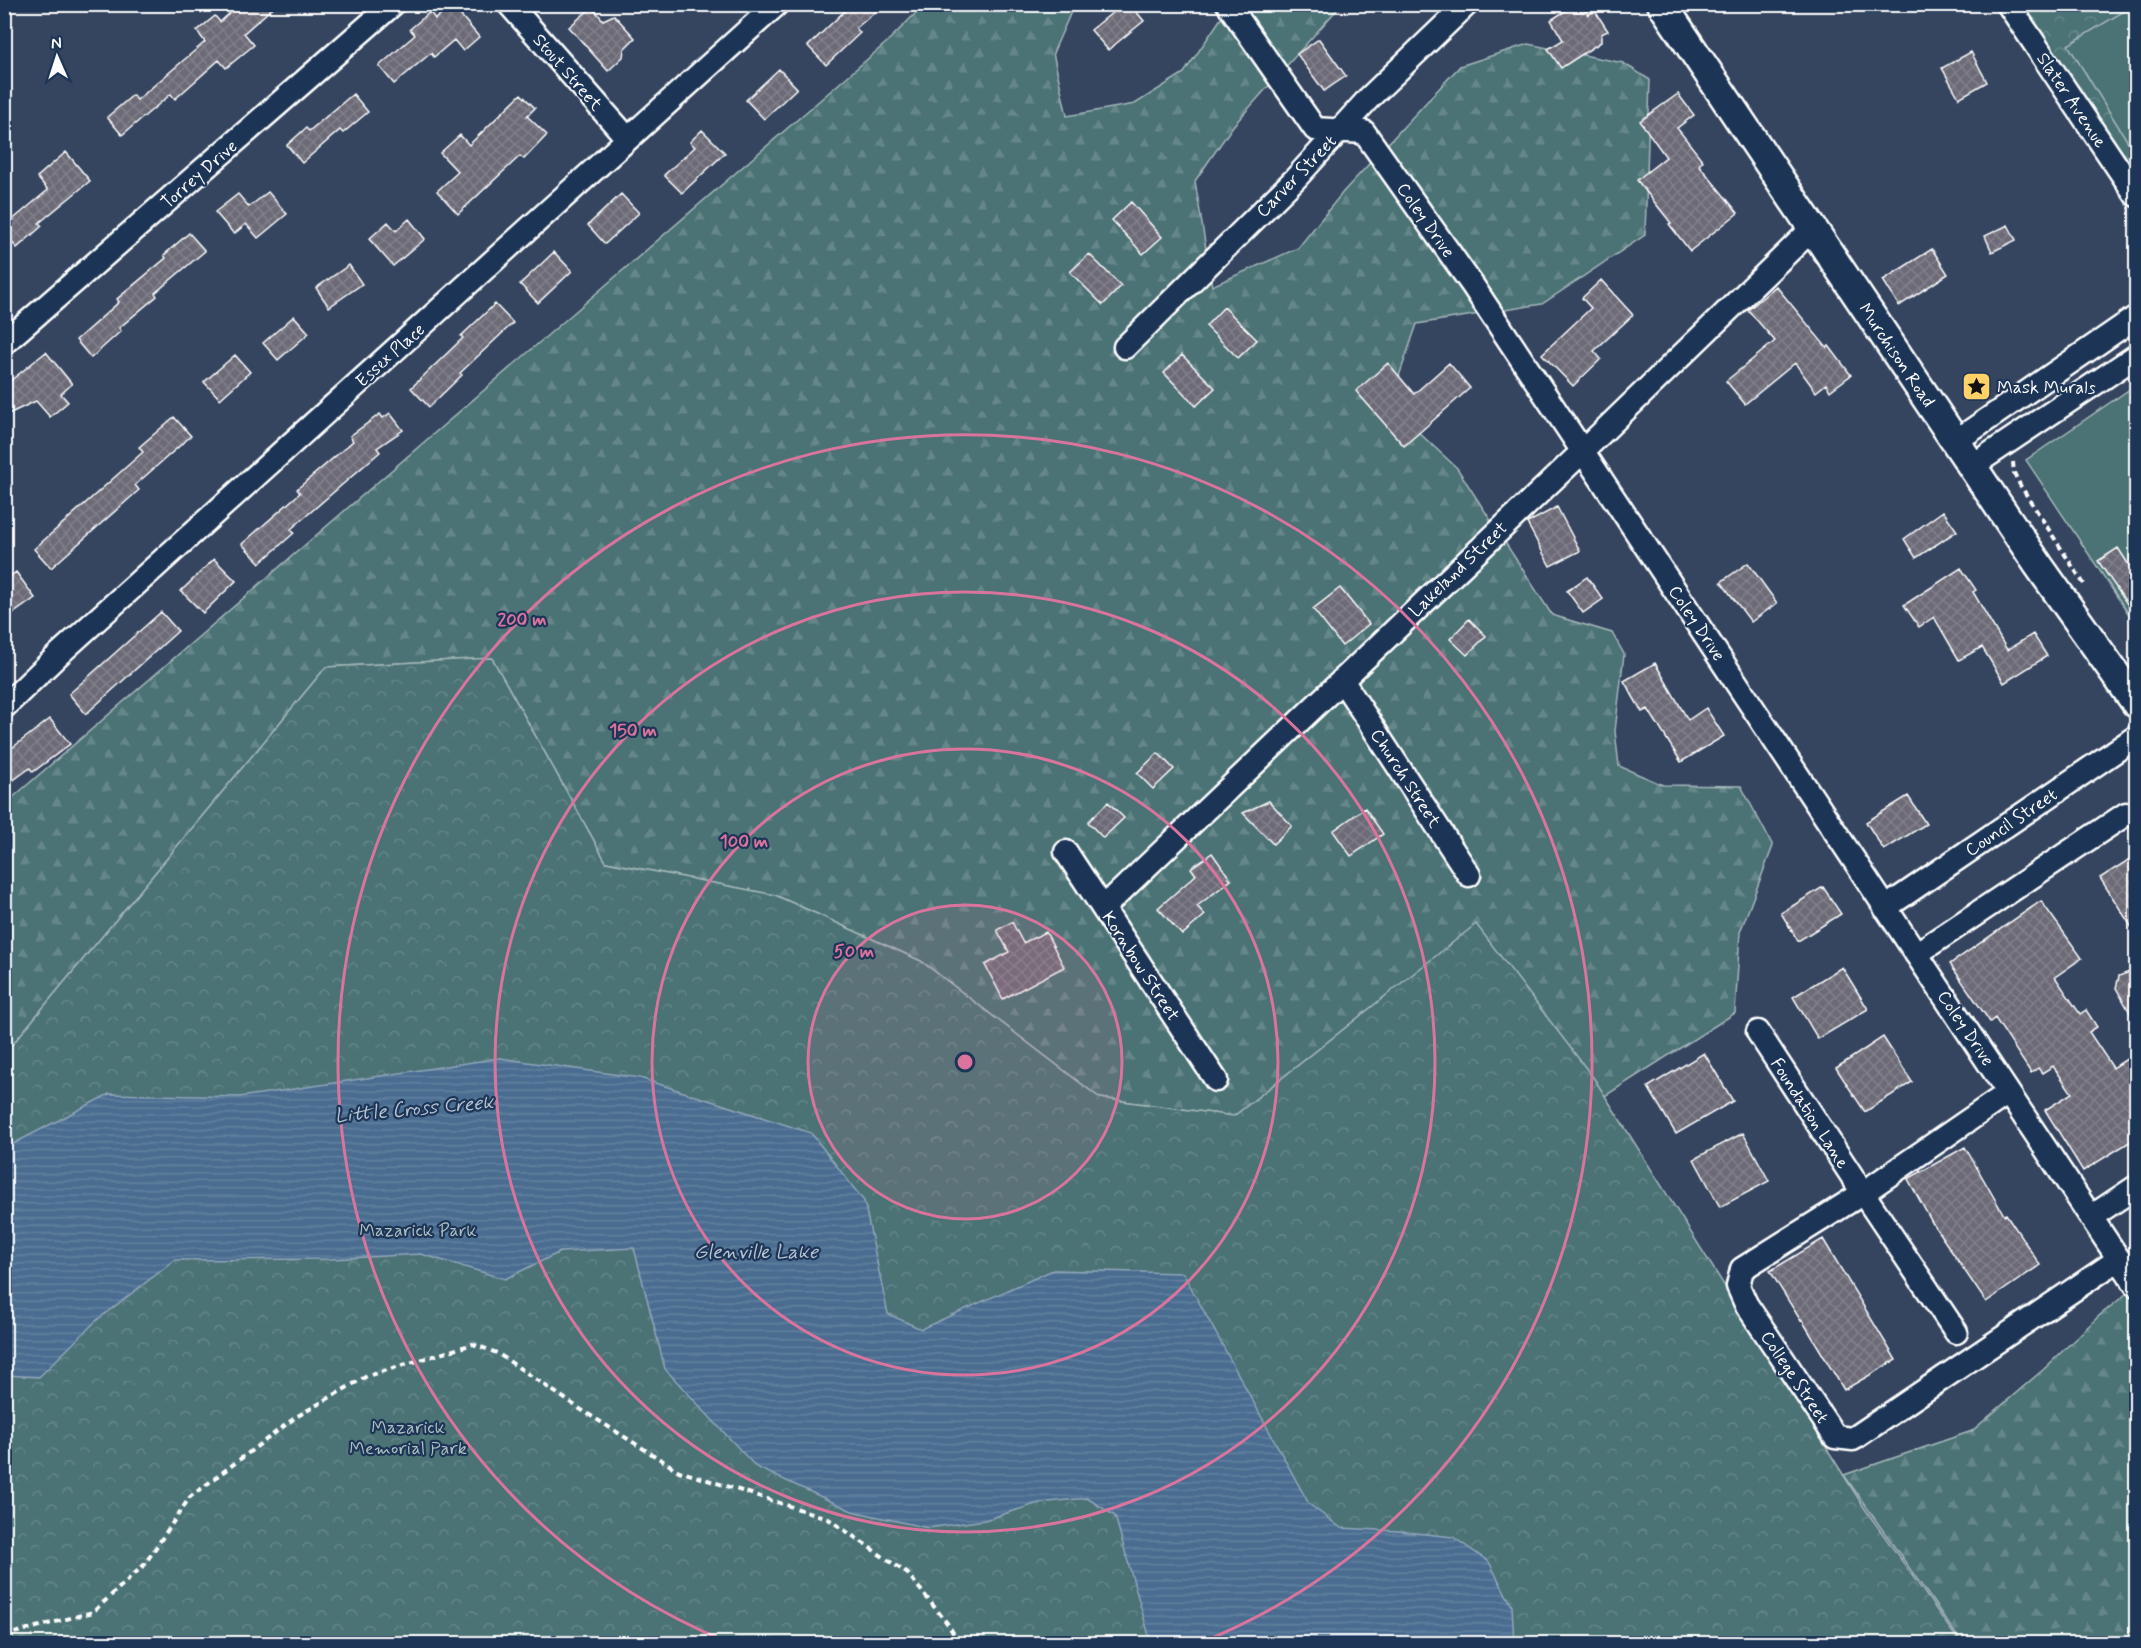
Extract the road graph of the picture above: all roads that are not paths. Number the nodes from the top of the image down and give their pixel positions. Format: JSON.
{"nodes":[{"id":1,"x":393,"y":4,"type":"edge"},
{"id":2,"x":509,"y":4,"type":"edge"},
{"id":3,"x":777,"y":4,"type":"edge"},
{"id":4,"x":1228,"y":4,"type":"edge"},
{"id":5,"x":1662,"y":4,"type":"edge"},
{"id":6,"x":2008,"y":4,"type":"edge"},
{"id":7,"x":1461,"y":7,"type":"edge"},
{"id":8,"x":1339,"y":132,"type":"junction"},
{"id":9,"x":628,"y":139,"type":"junction"},
{"id":10,"x":2136,"y":195,"type":"edge"},
{"id":11,"x":1812,"y":229,"type":"junction"},
{"id":12,"x":2136,"y":317,"type":"edge"},
{"id":13,"x":4,"y":343,"type":"edge"},
{"id":14,"x":1125,"y":347,"type":"dead end"},
{"id":15,"x":2136,"y":356,"type":"edge"},
{"id":16,"x":1956,"y":441,"type":"junction"},
{"id":17,"x":1583,"y":451,"type":"junction"},
{"id":18,"x":1972,"y":466,"type":"junction"},
{"id":19,"x":1342,"y":680,"type":"junction"},
{"id":20,"x":2136,"y":703,"type":"edge"},
{"id":21,"x":4,"y":706,"type":"edge"},
{"id":22,"x":2136,"y":736,"type":"edge"},
{"id":23,"x":2126,"y":814,"type":"dead end"},
{"id":24,"x":1066,"y":852,"type":"dead end"},
{"id":25,"x":1469,"y":875,"type":"dead end"},
{"id":26,"x":1103,"y":908,"type":"junction"},
{"id":27,"x":1885,"y":908,"type":"junction"},
{"id":28,"x":1916,"y":954,"type":"junction"},
{"id":29,"x":1758,"y":1032,"type":"dead end"},
{"id":30,"x":1216,"y":1080,"type":"dead end"},
{"id":31,"x":2008,"y":1092,"type":"junction"},
{"id":32,"x":2136,"y":1187,"type":"edge"},
{"id":33,"x":1863,"y":1193,"type":"junction"},
{"id":34,"x":2091,"y":1217,"type":"junction"},
{"id":35,"x":2119,"y":1259,"type":"junction"},
{"id":36,"x":2136,"y":1285,"type":"edge"},
{"id":37,"x":1956,"y":1332,"type":"dead end"}],
"edges":[{"from":1,"to":13,"type":"street","name":"Torrey Drive"},
{"from":2,"to":9,"type":"street","name":"Stout Street"},
{"from":3,"to":9,"type":"street","name":"Essex Place"},
{"from":4,"to":8,"type":"street","name":"Coley Drive"},
{"from":5,"to":11,"type":"main road","name":"Murchison Road"},
{"from":6,"to":10,"type":"street","name":"Slater Avenue"},
{"from":7,"to":8,"type":"street","name":"Carver Street"},
{"from":8,"to":14,"type":"street","name":"Carver Street"},
{"from":8,"to":17,"type":"street","name":"Coley Drive"},
{"from":9,"to":21,"type":"street","name":"Essex Place"},
{"from":11,"to":16,"type":"main road","name":"Murchison Road"},
{"from":11,"to":17,"type":"street","name":"Lakeland Street"},
{"from":12,"to":16,"type":"street"},
{"from":15,"to":18,"type":"street"},
{"from":16,"to":18,"type":"main road","name":"Murchison Road"},
{"from":17,"to":19,"type":"street","name":"Lakeland Street"},
{"from":17,"to":27,"type":"street","name":"Coley Drive"},
{"from":18,"to":20,"type":"main road","name":"Murchison Road"},
{"from":19,"to":25,"type":"street","name":"Church Street"},
{"from":19,"to":26,"type":"street","name":"Lakeland Street"},
{"from":22,"to":27,"type":"street","name":"Council Street"},
{"from":23,"to":28,"type":"street"},
{"from":24,"to":26,"type":"street","name":"Kornbow Street"},
{"from":26,"to":30,"type":"street","name":"Kornbow Street"},
{"from":27,"to":28,"type":"street","name":"Coley Drive"},
{"from":28,"to":31,"type":"street","name":"Coley Drive"},
{"from":29,"to":33,"type":"street","name":"Foundation Lane"},
{"from":31,"to":33,"type":"street"},
{"from":31,"to":34,"type":"street","name":"Coley Drive"},
{"from":32,"to":34,"type":"street"},
{"from":33,"to":35,"type":"street","name":"College Street"},
{"from":33,"to":37,"type":"street","name":"Foundation Lane"},
{"from":34,"to":35,"type":"street","name":"Coley Drive"},
{"from":35,"to":36,"type":"street","name":"Coley Drive"}]}
